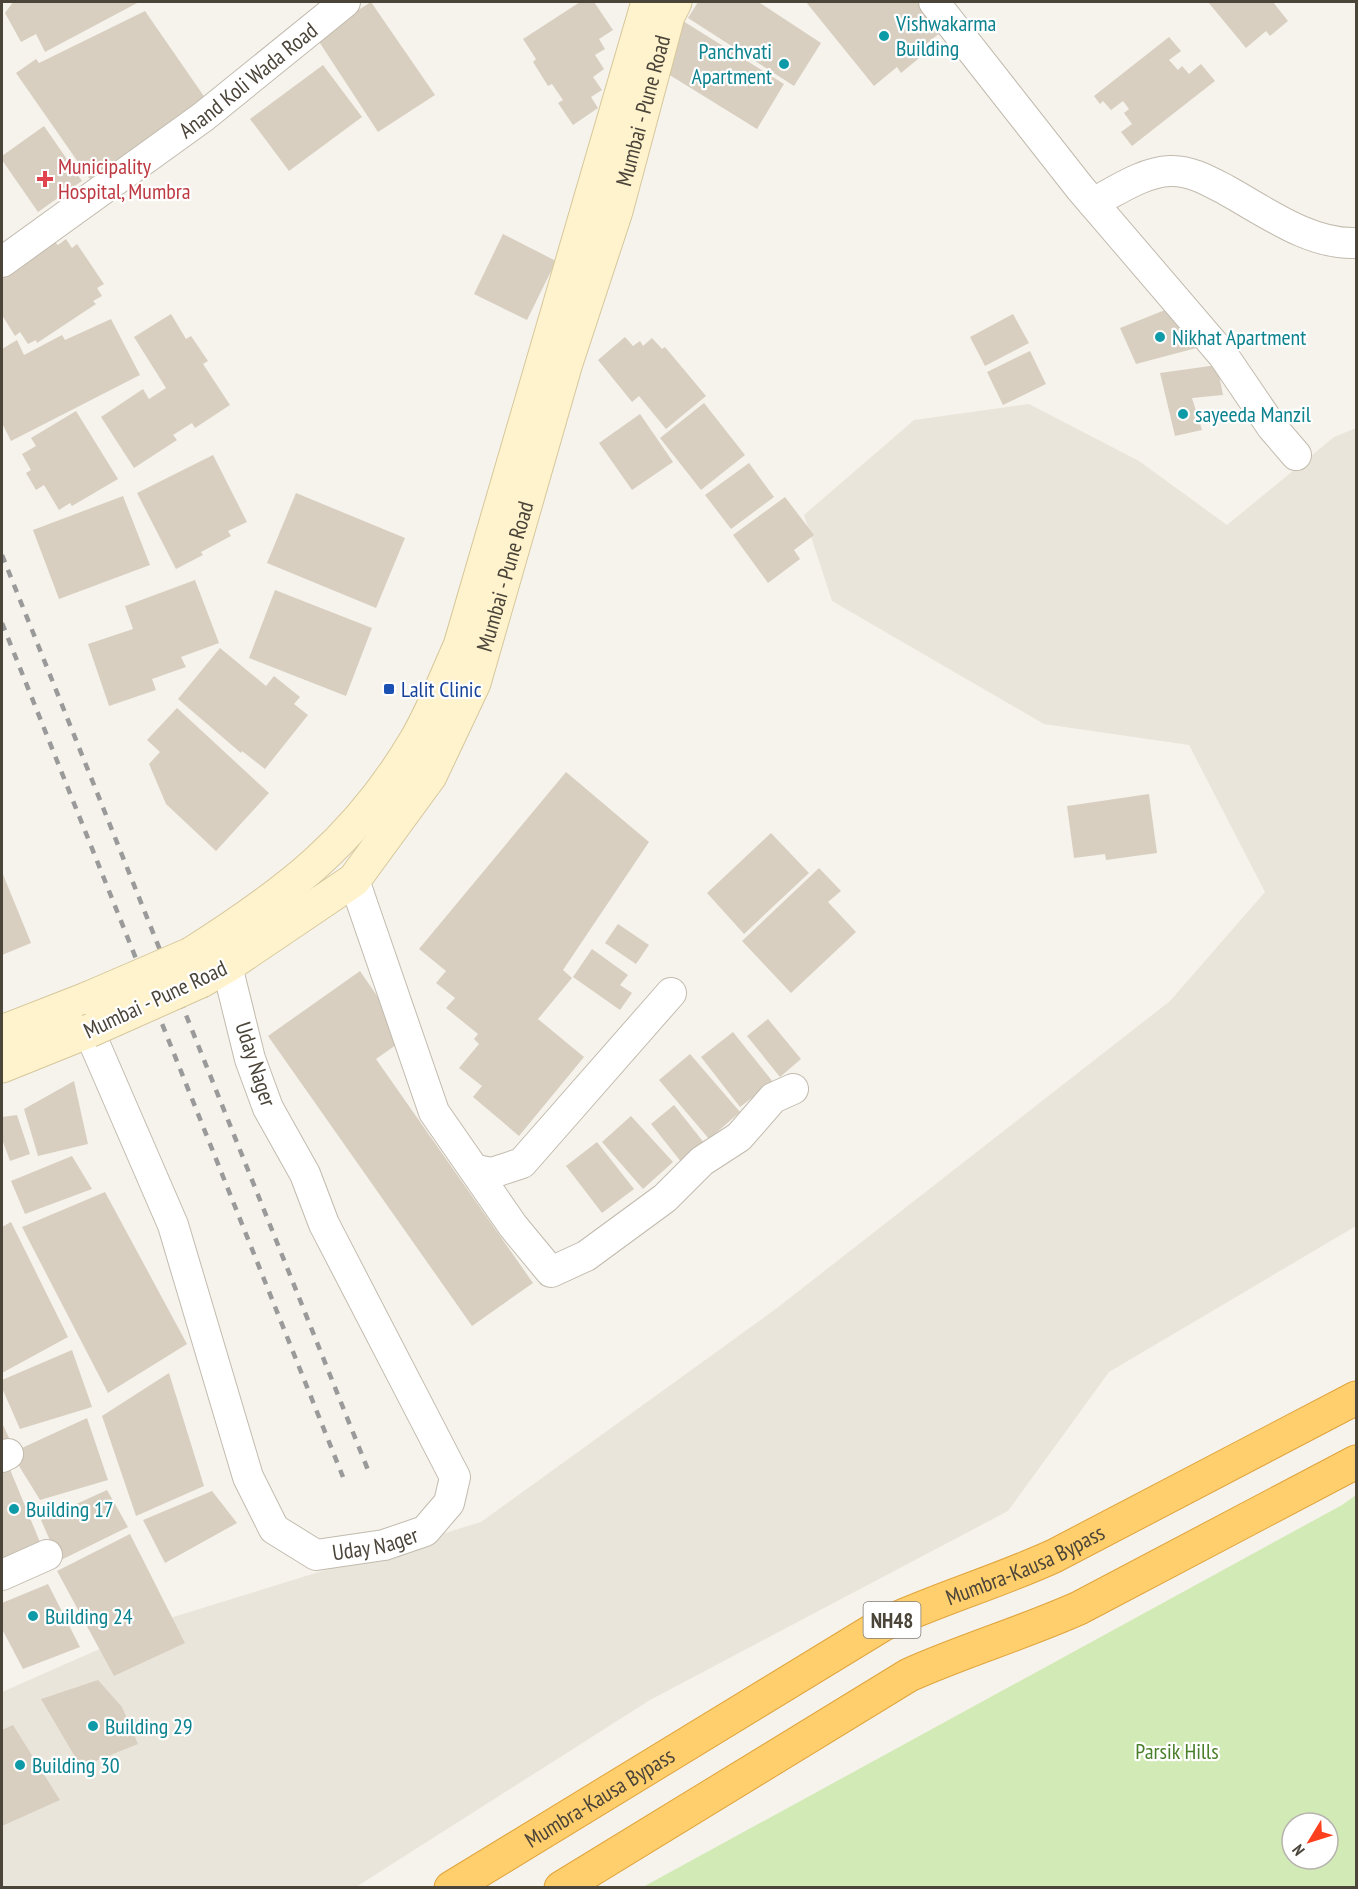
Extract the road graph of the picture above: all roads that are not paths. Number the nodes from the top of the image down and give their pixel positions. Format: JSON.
{"nodes":[{"id":1,"x":345,"y":2,"type":"edge"},
{"id":2,"x":648,"y":2,"type":"edge"},
{"id":3,"x":675,"y":2,"type":"edge"},
{"id":4,"x":934,"y":2,"type":"edge"},
{"id":5,"x":1093,"y":202,"type":"junction"},
{"id":6,"x":1356,"y":243,"type":"edge"},
{"id":7,"x":2,"y":262,"type":"edge"},
{"id":8,"x":539,"y":415,"type":"junction"},
{"id":9,"x":1296,"y":455,"type":"dead end"},
{"id":10,"x":354,"y":880,"type":"junction"},
{"id":11,"x":206,"y":967,"type":"junction"},
{"id":12,"x":671,"y":993,"type":"dead end"},
{"id":13,"x":89,"y":1030,"type":"junction"},
{"id":14,"x":2,"y":1032,"type":"edge"},
{"id":15,"x":2,"y":1066,"type":"edge"},
{"id":16,"x":793,"y":1089,"type":"dead end"},
{"id":17,"x":477,"y":1170,"type":"junction"},
{"id":18,"x":1356,"y":1398,"type":"edge"},
{"id":19,"x":1356,"y":1462,"type":"edge"},
{"id":20,"x":47,"y":1555,"type":"dead end"},
{"id":21,"x":2,"y":1575,"type":"edge"},
{"id":22,"x":451,"y":1887,"type":"edge"},
{"id":23,"x":561,"y":1887,"type":"edge"}],
"edges":[{"from":1,"to":7,"type":"street","name":"Anand Koli Wada Road"},
{"from":2,"to":8,"type":"main road","name":"Mumbai - Pune Road"},
{"from":3,"to":8,"type":"main road","name":"Mumbai - Pune Road"},
{"from":4,"to":5,"type":"street"},
{"from":5,"to":6,"type":"street"},
{"from":5,"to":9,"type":"street"},
{"from":8,"to":10,"type":"main road","name":"Mumbai - Pune Road"},
{"from":8,"to":11,"type":"main road","name":"Mumbai - Pune Road"},
{"from":10,"to":11,"type":"main road","name":"Mumbai - Pune Road"},
{"from":10,"to":17,"type":"street"},
{"from":11,"to":13,"type":"main road","name":"Mumbai - Pune Road","bridge":true},
{"from":11,"to":13,"type":"street","name":"Uday Nager"},
{"from":11,"to":14,"type":"main road","name":"Mumbai - Pune Road","bridge":true},
{"from":12,"to":17,"type":"street"},
{"from":13,"to":15,"type":"main road","name":"Mumbai - Pune Road"},
{"from":16,"to":17,"type":"street"},
{"from":18,"to":22,"type":"highway","name":"Mumbra-Kausa Bypass","number":"NH48"},
{"from":19,"to":23,"type":"highway","number":"NH48"},
{"from":20,"to":21,"type":"street"}]}
